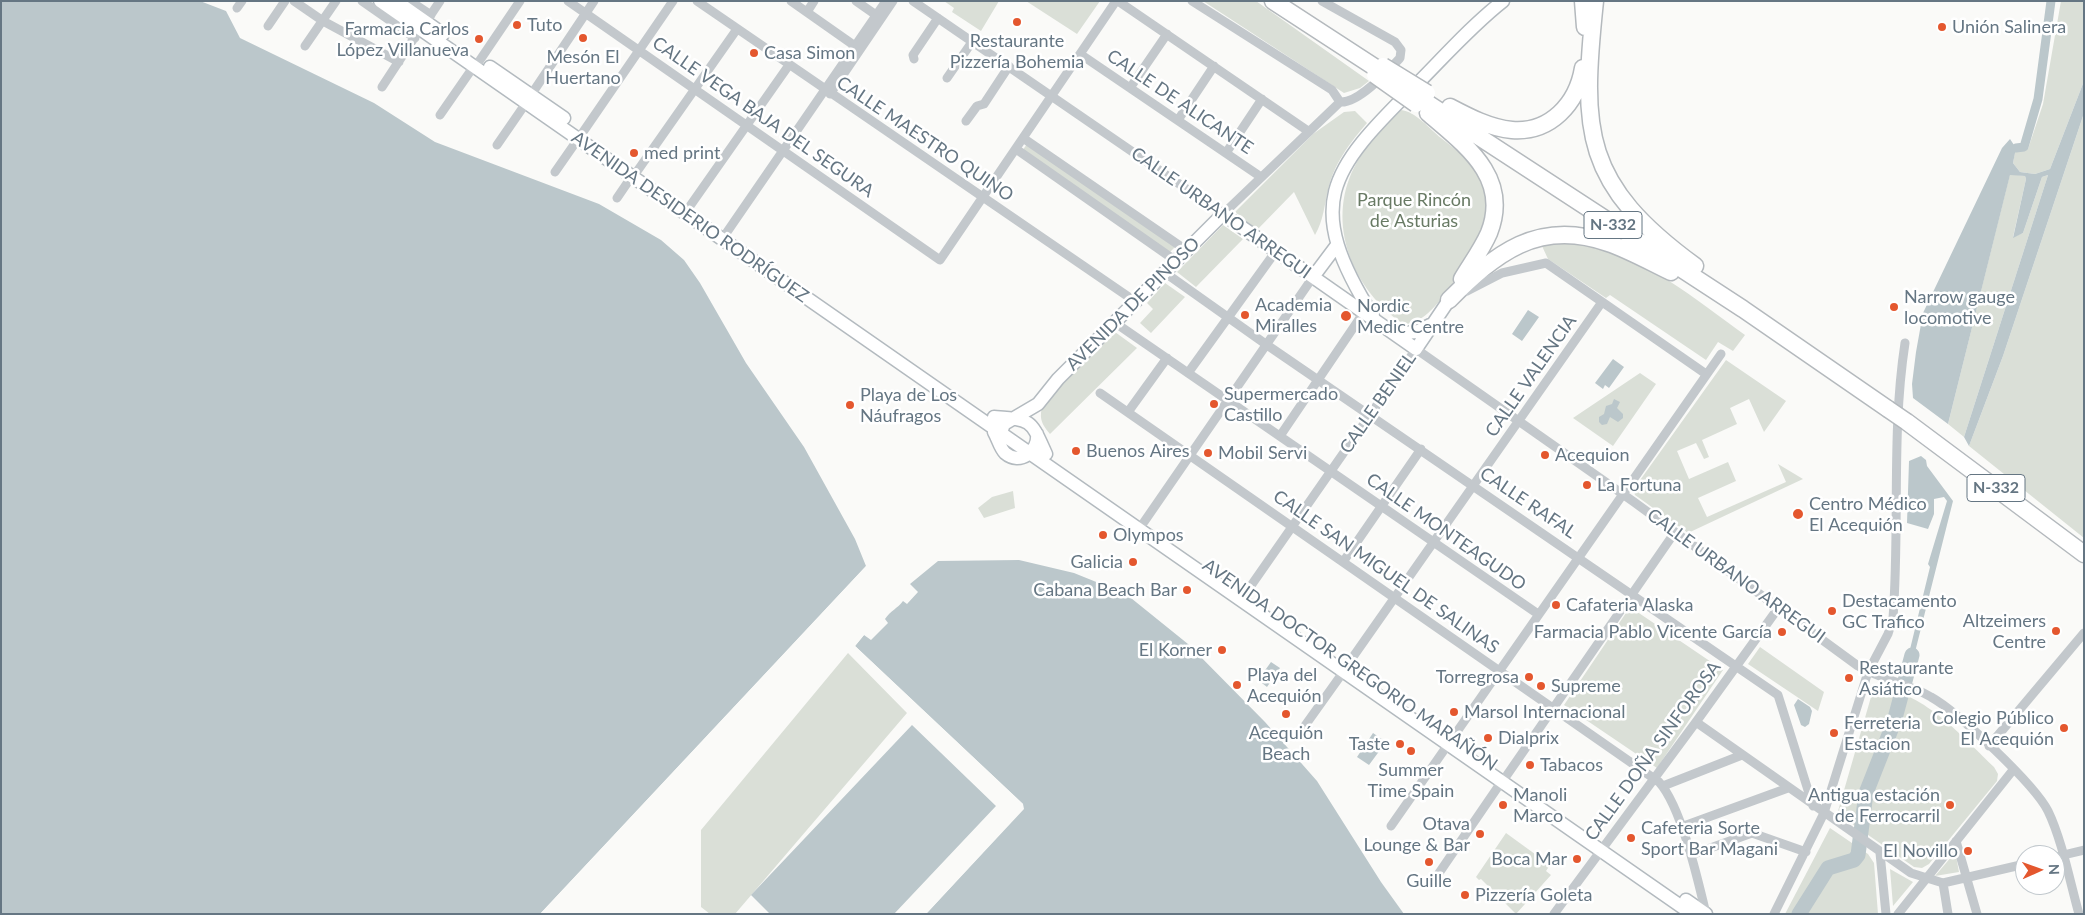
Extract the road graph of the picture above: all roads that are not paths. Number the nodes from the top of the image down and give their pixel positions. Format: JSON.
{"nodes":[{"id":1,"x":285,"y":1,"type":"edge"},
{"id":2,"x":294,"y":1,"type":"edge"},
{"id":3,"x":336,"y":1,"type":"edge"},
{"id":4,"x":362,"y":1,"type":"edge"},
{"id":5,"x":380,"y":1,"type":"edge"},
{"id":6,"x":396,"y":1,"type":"edge"},
{"id":7,"x":410,"y":1,"type":"edge"},
{"id":8,"x":440,"y":1,"type":"edge"},
{"id":9,"x":520,"y":1,"type":"edge"},
{"id":10,"x":568,"y":1,"type":"edge"},
{"id":11,"x":594,"y":1,"type":"edge"},
{"id":12,"x":673,"y":1,"type":"edge"},
{"id":13,"x":697,"y":1,"type":"edge"},
{"id":14,"x":792,"y":1,"type":"edge"},
{"id":15,"x":814,"y":1,"type":"edge"},
{"id":16,"x":856,"y":1,"type":"edge"},
{"id":17,"x":886,"y":1,"type":"edge"},
{"id":18,"x":893,"y":1,"type":"edge"},
{"id":19,"x":913,"y":1,"type":"edge"},
{"id":20,"x":1109,"y":1,"type":"edge"},
{"id":21,"x":1117,"y":1,"type":"edge"},
{"id":22,"x":1192,"y":1,"type":"edge"},
{"id":23,"x":1273,"y":1,"type":"edge"},
{"id":24,"x":1279,"y":1,"type":"edge"},
{"id":25,"x":1322,"y":1,"type":"edge"},
{"id":26,"x":1503,"y":1,"type":"edge"},
{"id":27,"x":1588,"y":3,"type":"edge"},
{"id":28,"x":807,"y":12,"type":"junction"},
{"id":29,"x":586,"y":13,"type":"junction"},
{"id":30,"x":876,"y":15,"type":"junction"},
{"id":31,"x":938,"y":18,"type":"junction"},
{"id":32,"x":323,"y":21,"type":"junction"},
{"id":33,"x":268,"y":26,"type":"dead end"},
{"id":34,"x":423,"y":26,"type":"junction"},
{"id":35,"x":737,"y":29,"type":"junction"},
{"id":36,"x":1167,"y":34,"type":"junction"},
{"id":37,"x":972,"y":42,"type":"junction"},
{"id":38,"x":305,"y":46,"type":"dead end"},
{"id":39,"x":856,"y":46,"type":"junction"},
{"id":40,"x":639,"y":50,"type":"junction"},
{"id":41,"x":1080,"y":54,"type":"junction"},
{"id":42,"x":914,"y":59,"type":"dead end"},
{"id":43,"x":399,"y":62,"type":"junction"},
{"id":44,"x":477,"y":63,"type":"junction"},
{"id":45,"x":789,"y":65,"type":"junction"},
{"id":46,"x":1009,"y":66,"type":"junction"},
{"id":47,"x":1214,"y":66,"type":"junction"},
{"id":48,"x":1379,"y":70,"type":"junction"},
{"id":49,"x":947,"y":78,"type":"dead end"},
{"id":50,"x":382,"y":87,"type":"dead end"},
{"id":51,"x":1130,"y":88,"type":"junction"},
{"id":52,"x":694,"y":89,"type":"junction"},
{"id":53,"x":828,"y":92,"type":"junction"},
{"id":54,"x":1049,"y":94,"type":"junction"},
{"id":55,"x":529,"y":99,"type":"junction"},
{"id":56,"x":1262,"y":99,"type":"junction"},
{"id":57,"x":1421,"y":99,"type":"junction"},
{"id":58,"x":1340,"y":102,"type":"junction"},
{"id":59,"x":440,"y":115,"type":"dead end"},
{"id":60,"x":1178,"y":120,"type":"junction"},
{"id":61,"x":966,"y":121,"type":"dead end"},
{"id":62,"x":747,"y":125,"type":"junction"},
{"id":63,"x":1308,"y":131,"type":"junction"},
{"id":64,"x":580,"y":135,"type":"junction"},
{"id":65,"x":1023,"y":138,"type":"junction"},
{"id":66,"x":497,"y":145,"type":"dead end"},
{"id":67,"x":1016,"y":149,"type":"junction"},
{"id":68,"x":783,"y":151,"type":"junction"},
{"id":69,"x":1226,"y":153,"type":"junction"},
{"id":70,"x":555,"y":172,"type":"dead end"},
{"id":71,"x":635,"y":173,"type":"junction"},
{"id":72,"x":1261,"y":177,"type":"junction"},
{"id":73,"x":980,"y":196,"type":"junction"},
{"id":74,"x":617,"y":198,"type":"dead end"},
{"id":75,"x":690,"y":206,"type":"junction"},
{"id":76,"x":1223,"y":214,"type":"junction"},
{"id":77,"x":728,"y":232,"type":"junction"},
{"id":78,"x":1336,"y":245,"type":"junction"},
{"id":79,"x":1186,"y":250,"type":"junction"},
{"id":80,"x":1276,"y":251,"type":"junction"},
{"id":81,"x":1176,"y":261,"type":"junction"},
{"id":82,"x":1164,"y":272,"type":"junction"},
{"id":83,"x":1313,"y":277,"type":"junction"},
{"id":84,"x":1357,"y":289,"type":"junction"},
{"id":85,"x":1449,"y":300,"type":"junction"},
{"id":86,"x":1136,"y":302,"type":"junction"},
{"id":87,"x":1602,"y":302,"type":"junction"},
{"id":88,"x":1364,"y":312,"type":"junction"},
{"id":89,"x":1228,"y":317,"type":"junction"},
{"id":90,"x":1376,"y":320,"type":"junction"},
{"id":91,"x":1114,"y":322,"type":"junction"},
{"id":92,"x":1433,"y":324,"type":"junction"},
{"id":93,"x":1395,"y":334,"type":"junction"},
{"id":94,"x":1905,"y":343,"type":"dead end"},
{"id":95,"x":1267,"y":345,"type":"junction"},
{"id":96,"x":1416,"y":349,"type":"junction"},
{"id":97,"x":1805,"y":352,"type":"junction"},
{"id":98,"x":1721,"y":354,"type":"dead end"},
{"id":99,"x":1167,"y":358,"type":"junction"},
{"id":100,"x":1188,"y":373,"type":"junction"},
{"id":101,"x":1706,"y":374,"type":"junction"},
{"id":102,"x":1318,"y":380,"type":"junction"},
{"id":103,"x":1100,"y":393,"type":"dead end"},
{"id":104,"x":1228,"y":401,"type":"junction"},
{"id":105,"x":1038,"y":404,"type":"junction"},
{"id":106,"x":1128,"y":412,"type":"junction"},
{"id":107,"x":1370,"y":415,"type":"junction"},
{"id":108,"x":1016,"y":419,"type":"junction"},
{"id":109,"x":1519,"y":422,"type":"junction"},
{"id":110,"x":997,"y":428,"type":"junction"},
{"id":111,"x":1280,"y":436,"type":"junction"},
{"id":112,"x":1037,"y":444,"type":"junction"},
{"id":113,"x":1421,"y":450,"type":"junction"},
{"id":114,"x":1190,"y":456,"type":"junction"},
{"id":115,"x":1330,"y":471,"type":"junction"},
{"id":116,"x":1474,"y":486,"type":"junction"},
{"id":117,"x":1622,"y":494,"type":"junction"},
{"id":118,"x":1381,"y":506,"type":"junction"},
{"id":119,"x":1144,"y":522,"type":"junction"},
{"id":120,"x":1292,"y":526,"type":"junction"},
{"id":121,"x":1675,"y":532,"type":"junction"},
{"id":122,"x":1434,"y":543,"type":"junction"},
{"id":123,"x":2084,"y":554,"type":"edge"},
{"id":124,"x":1578,"y":556,"type":"junction"},
{"id":125,"x":1343,"y":562,"type":"junction"},
{"id":126,"x":1632,"y":594,"type":"junction"},
{"id":127,"x":1244,"y":596,"type":"junction"},
{"id":128,"x":1395,"y":598,"type":"junction"},
{"id":129,"x":1778,"y":607,"type":"junction"},
{"id":130,"x":1538,"y":614,"type":"junction"},
{"id":131,"x":2084,"y":633,"type":"edge"},
{"id":132,"x":1736,"y":666,"type":"junction"},
{"id":133,"x":1346,"y":668,"type":"junction"},
{"id":134,"x":1499,"y":670,"type":"junction"},
{"id":135,"x":1868,"y":672,"type":"junction"},
{"id":136,"x":1553,"y":708,"type":"junction"},
{"id":137,"x":1696,"y":722,"type":"junction"},
{"id":138,"x":1299,"y":734,"type":"dead end"},
{"id":139,"x":1450,"y":740,"type":"junction"},
{"id":140,"x":1989,"y":746,"type":"junction"},
{"id":141,"x":1742,"y":756,"type":"junction"},
{"id":142,"x":2013,"y":770,"type":"junction"},
{"id":143,"x":1505,"y":778,"type":"junction"},
{"id":144,"x":1654,"y":778,"type":"junction"},
{"id":145,"x":1663,"y":786,"type":"junction"},
{"id":146,"x":1788,"y":788,"type":"junction"},
{"id":147,"x":1813,"y":806,"type":"junction"},
{"id":148,"x":1824,"y":813,"type":"junction"},
{"id":149,"x":1391,"y":826,"type":"dead end"},
{"id":150,"x":1681,"y":828,"type":"junction"},
{"id":151,"x":1956,"y":841,"type":"junction"},
{"id":152,"x":2055,"y":845,"type":"edge"},
{"id":153,"x":1603,"y":847,"type":"junction"},
{"id":154,"x":2084,"y":850,"type":"edge"},
{"id":155,"x":1806,"y":852,"type":"junction"},
{"id":156,"x":1879,"y":852,"type":"junction"},
{"id":157,"x":2065,"y":854,"type":"edge"},
{"id":158,"x":1690,"y":855,"type":"junction"},
{"id":159,"x":2015,"y":867,"type":"edge"},
{"id":160,"x":1438,"y":873,"type":"dead end"},
{"id":161,"x":2065,"y":875,"type":"edge"},
{"id":162,"x":1926,"y":878,"type":"junction"},
{"id":163,"x":1967,"y":879,"type":"junction"},
{"id":164,"x":1943,"y":883,"type":"junction"},
{"id":165,"x":1554,"y":914,"type":"edge"},
{"id":166,"x":1692,"y":914,"type":"edge"},
{"id":167,"x":1706,"y":914,"type":"edge"},
{"id":168,"x":1774,"y":914,"type":"edge"},
{"id":169,"x":1886,"y":914,"type":"edge"},
{"id":170,"x":1898,"y":914,"type":"edge"},
{"id":171,"x":1948,"y":914,"type":"edge"},
{"id":172,"x":1977,"y":914,"type":"edge"},
{"id":173,"x":2079,"y":914,"type":"edge"}],
"edges":[{"from":1,"to":33,"type":"street"},
{"from":2,"to":32,"type":"street"},
{"from":3,"to":32,"type":"street"},
{"from":4,"to":34,"type":"street","name":"AVENIDA DESIDERIO RODRÍGUEZ"},
{"from":5,"to":34,"type":"street","name":"AVENIDA DESIDERIO RODRÍGUEZ"},
{"from":6,"to":34,"type":"street","name":"AVENIDA DESIDERIO RODRÍGUEZ"},
{"from":7,"to":34,"type":"street","name":"AVENIDA DESIDERIO RODRÍGUEZ"},
{"from":8,"to":34,"type":"street"},
{"from":9,"to":44,"type":"street"},
{"from":10,"to":29,"type":"street","name":"CALLE VEGA BAJA DEL SEGURA"},
{"from":11,"to":29,"type":"street"},
{"from":12,"to":40,"type":"street"},
{"from":13,"to":35,"type":"street","name":"CALLE MAESTRO QUINO"},
{"from":14,"to":28,"type":"street"},
{"from":15,"to":28,"type":"street"},
{"from":16,"to":30,"type":"street"},
{"from":17,"to":30,"type":"street"},
{"from":18,"to":53,"type":"street"},
{"from":19,"to":31,"type":"street","name":"CALLE URBANO ARREGUI"},
{"from":20,"to":54,"type":"street"},
{"from":21,"to":36,"type":"street"},
{"from":21,"to":41,"type":"street"},
{"from":22,"to":58,"type":"street"},
{"from":23,"to":48,"type":"highway","number":"N-332"},
{"from":24,"to":48,"type":"highway"},
{"from":25,"to":58,"type":"street","name":"AVENIDA DE PINOSO"},
{"from":26,"to":78,"type":"street"},
{"from":27,"to":57,"type":"highway"},
{"from":27,"to":97,"type":"highway"},
{"from":28,"to":39,"type":"street"},
{"from":29,"to":40,"type":"street","name":"CALLE VEGA BAJA DEL SEGURA"},
{"from":29,"to":55,"type":"street"},
{"from":30,"to":39,"type":"street"},
{"from":31,"to":37,"type":"street","name":"CALLE URBANO ARREGUI"},
{"from":31,"to":42,"type":"street"},
{"from":32,"to":38,"type":"street"},
{"from":32,"to":43,"type":"street"},
{"from":34,"to":43,"type":"street"},
{"from":34,"to":44,"type":"street","name":"AVENIDA DESIDERIO RODRÍGUEZ"},
{"from":35,"to":45,"type":"street","name":"CALLE MAESTRO QUINO"},
{"from":35,"to":52,"type":"street"},
{"from":36,"to":47,"type":"street"},
{"from":36,"to":51,"type":"street"},
{"from":37,"to":46,"type":"street","name":"CALLE URBANO ARREGUI"},
{"from":37,"to":49,"type":"street"},
{"from":39,"to":53,"type":"street"},
{"from":40,"to":52,"type":"street","name":"CALLE VEGA BAJA DEL SEGURA"},
{"from":40,"to":64,"type":"street"},
{"from":41,"to":51,"type":"street","name":"CALLE DE ALICANTE"},
{"from":41,"to":54,"type":"street"},
{"from":43,"to":50,"type":"street"},
{"from":44,"to":55,"type":"street","name":"AVENIDA DESIDERIO RODRÍGUEZ"},
{"from":44,"to":59,"type":"street"},
{"from":45,"to":53,"type":"street","name":"CALLE MAESTRO QUINO"},
{"from":45,"to":62,"type":"street"},
{"from":46,"to":54,"type":"street","name":"CALLE URBANO ARREGUI"},
{"from":46,"to":61,"type":"street"},
{"from":47,"to":56,"type":"street"},
{"from":47,"to":60,"type":"street"},
{"from":48,"to":57,"type":"highway","number":"N-332"},
{"from":51,"to":60,"type":"street","name":"CALLE DE ALICANTE"},
{"from":52,"to":62,"type":"street","name":"CALLE VEGA BAJA DEL SEGURA"},
{"from":52,"to":71,"type":"street"},
{"from":53,"to":68,"type":"street"},
{"from":53,"to":73,"type":"street","name":"CALLE MAESTRO QUINO"},
{"from":54,"to":65,"type":"street"},
{"from":54,"to":73,"type":"street"},
{"from":54,"to":76,"type":"street","name":"CALLE URBANO ARREGUI"},
{"from":55,"to":64,"type":"street","name":"AVENIDA DESIDERIO RODRÍGUEZ"},
{"from":55,"to":66,"type":"street"},
{"from":56,"to":63,"type":"street"},
{"from":56,"to":69,"type":"street"},
{"from":57,"to":85,"type":"highway"},
{"from":57,"to":97,"type":"highway","number":"N-332"},
{"from":58,"to":63,"type":"street","name":"AVENIDA DE PINOSO"},
{"from":60,"to":69,"type":"street","name":"CALLE DE ALICANTE"},
{"from":62,"to":68,"type":"street","name":"CALLE VEGA BAJA DEL SEGURA"},
{"from":62,"to":75,"type":"street"},
{"from":63,"to":72,"type":"street","name":"AVENIDA DE PINOSO"},
{"from":64,"to":70,"type":"street"},
{"from":64,"to":71,"type":"street","name":"AVENIDA DESIDERIO RODRÍGUEZ"},
{"from":65,"to":67,"type":"street"},
{"from":65,"to":79,"type":"street"},
{"from":67,"to":73,"type":"street"},
{"from":67,"to":81,"type":"street"},
{"from":68,"to":73,"type":"street","name":"CALLE VEGA BAJA DEL SEGURA"},
{"from":68,"to":77,"type":"street"},
{"from":69,"to":72,"type":"street","name":"CALLE DE ALICANTE"},
{"from":71,"to":74,"type":"street"},
{"from":71,"to":75,"type":"street","name":"AVENIDA DESIDERIO RODRÍGUEZ"},
{"from":71,"to":110,"type":"street","name":"AVENIDA DESIDERIO RODRÍGUEZ"},
{"from":72,"to":76,"type":"street","name":"AVENIDA DE PINOSO"},
{"from":73,"to":86,"type":"street","name":"CALLE MAESTRO QUINO"},
{"from":75,"to":77,"type":"street","name":"AVENIDA DESIDERIO RODRÍGUEZ"},
{"from":76,"to":79,"type":"street","name":"AVENIDA DE PINOSO"},
{"from":76,"to":80,"type":"street","name":"CALLE URBANO ARREGUI"},
{"from":77,"to":110,"type":"street","name":"AVENIDA DESIDERIO RODRÍGUEZ"},
{"from":78,"to":83,"type":"street"},
{"from":78,"to":84,"type":"street"},
{"from":79,"to":81,"type":"street","name":"AVENIDA DE PINOSO"},
{"from":80,"to":83,"type":"street","name":"CALLE URBANO ARREGUI"},
{"from":80,"to":89,"type":"street"},
{"from":81,"to":82,"type":"street","name":"AVENIDA DE PINOSO"},
{"from":82,"to":86,"type":"street","name":"AVENIDA DE PINOSO"},
{"from":82,"to":89,"type":"street","name":"CALLE RAFAL"},
{"from":83,"to":88,"type":"street","name":"CALLE URBANO ARREGUI"},
{"from":83,"to":95,"type":"street"},
{"from":84,"to":90,"type":"street"},
{"from":84,"to":93,"type":"street"},
{"from":85,"to":87,"type":"street","name":"CALLE BENIEL"},
{"from":85,"to":92,"type":"street","name":"CALLE BENIEL"},
{"from":85,"to":97,"type":"highway"},
{"from":86,"to":91,"type":"street","name":"AVENIDA DE PINOSO"},
{"from":87,"to":101,"type":"street","name":"CALLE BENIEL"},
{"from":87,"to":109,"type":"street","name":"CALLE VALENCIA"},
{"from":88,"to":90,"type":"street","name":"CALLE URBANO ARREGUI"},
{"from":88,"to":102,"type":"street"},
{"from":89,"to":95,"type":"street","name":"CALLE RAFAL"},
{"from":89,"to":100,"type":"street"},
{"from":90,"to":93,"type":"street","name":"CALLE URBANO ARREGUI"},
{"from":91,"to":99,"type":"street","name":"CALLE MONTEAGUDO"},
{"from":91,"to":105,"type":"street","name":"AVENIDA DE PINOSO"},
{"from":92,"to":93,"type":"street"},
{"from":92,"to":96,"type":"street","name":"CALLE BENIEL"},
{"from":93,"to":96,"type":"street","name":"CALLE URBANO ARREGUI"},
{"from":94,"to":135,"type":"street"},
{"from":95,"to":102,"type":"street","name":"CALLE RAFAL"},
{"from":95,"to":104,"type":"street"},
{"from":96,"to":107,"type":"street","name":"CALLE BENIEL"},
{"from":96,"to":109,"type":"street","name":"CALLE URBANO ARREGUI"},
{"from":97,"to":123,"type":"highway","number":"N-332","bridge":true},
{"from":98,"to":101,"type":"street"},
{"from":99,"to":100,"type":"street","name":"CALLE MONTEAGUDO"},
{"from":99,"to":106,"type":"street"},
{"from":100,"to":104,"type":"street","name":"CALLE MONTEAGUDO"},
{"from":101,"to":117,"type":"street"},
{"from":102,"to":107,"type":"street","name":"CALLE RAFAL"},
{"from":102,"to":111,"type":"street"},
{"from":103,"to":106,"type":"street","name":"CALLE SAN MIGUEL DE SALINAS"},
{"from":104,"to":111,"type":"street","name":"CALLE MONTEAGUDO"},
{"from":104,"to":114,"type":"street"},
{"from":105,"to":108,"type":"street","name":"AVENIDA DE PINOSO"},
{"from":105,"to":112,"type":"street"},
{"from":106,"to":114,"type":"street","name":"CALLE SAN MIGUEL DE SALINAS"},
{"from":107,"to":113,"type":"street","name":"CALLE RAFAL"},
{"from":107,"to":115,"type":"street","name":"CALLE BENIEL"},
{"from":108,"to":110,"type":"street","name":"AVENIDA DE PINOSO"},
{"from":108,"to":112,"type":"street"},
{"from":109,"to":116,"type":"street","name":"CALLE VALENCIA"},
{"from":109,"to":117,"type":"street","name":"CALLE URBANO ARREGUI"},
{"from":110,"to":112,"type":"street","name":"AVENIDA DOCTOR GREGORIO MARAÑÓN"},
{"from":110,"to":112,"type":"street"},
{"from":111,"to":115,"type":"street","name":"CALLE MONTEAGUDO"},
{"from":112,"to":119,"type":"street","name":"AVENIDA DOCTOR GREGORIO MARAÑÓN"},
{"from":112,"to":127,"type":"street","name":"AVENIDA DOCTOR GREGORIO MARAÑÓN"},
{"from":113,"to":116,"type":"street","name":"CALLE RAFAL"},
{"from":113,"to":118,"type":"street"},
{"from":114,"to":119,"type":"street"},
{"from":114,"to":120,"type":"street","name":"CALLE SAN MIGUEL DE SALINAS"},
{"from":115,"to":118,"type":"street","name":"CALLE MONTEAGUDO"},
{"from":115,"to":120,"type":"street","name":"CALLE BENIEL"},
{"from":116,"to":122,"type":"street","name":"CALLE VALENCIA"},
{"from":116,"to":124,"type":"street","name":"CALLE RAFAL"},
{"from":117,"to":121,"type":"street","name":"CALLE URBANO ARREGUI"},
{"from":117,"to":124,"type":"street"},
{"from":118,"to":122,"type":"street","name":"CALLE MONTEAGUDO"},
{"from":118,"to":125,"type":"street"},
{"from":119,"to":127,"type":"street","name":"AVENIDA DOCTOR GREGORIO MARAÑÓN"},
{"from":120,"to":125,"type":"street","name":"CALLE SAN MIGUEL DE SALINAS"},
{"from":120,"to":127,"type":"street","name":"CALLE BENIEL"},
{"from":121,"to":126,"type":"street"},
{"from":121,"to":129,"type":"street","name":"CALLE URBANO ARREGUI"},
{"from":122,"to":128,"type":"street","name":"CALLE VALENCIA"},
{"from":122,"to":130,"type":"street","name":"CALLE MONTEAGUDO"},
{"from":124,"to":126,"type":"street","name":"CALLE RAFAL"},
{"from":124,"to":130,"type":"street"},
{"from":125,"to":128,"type":"street","name":"CALLE SAN MIGUEL DE SALINAS"},
{"from":126,"to":132,"type":"street","name":"CALLE RAFAL"},
{"from":126,"to":136,"type":"street"},
{"from":127,"to":133,"type":"street","name":"AVENIDA DOCTOR GREGORIO MARAÑÓN"},
{"from":128,"to":133,"type":"street","name":"CALLE VALENCIA"},
{"from":128,"to":134,"type":"street","name":"CALLE SAN MIGUEL DE SALINAS"},
{"from":129,"to":132,"type":"street","name":"CALLE DOÑA SINFOROSA"},
{"from":129,"to":135,"type":"street","name":"CALLE URBANO ARREGUI"},
{"from":130,"to":134,"type":"street"},
{"from":131,"to":140,"type":"street"},
{"from":132,"to":137,"type":"street","name":"CALLE DOÑA SINFOROSA"},
{"from":132,"to":147,"type":"street","name":"CALLE RAFAL"},
{"from":133,"to":138,"type":"street","name":"CALLE VALENCIA"},
{"from":133,"to":139,"type":"street","name":"AVENIDA DOCTOR GREGORIO MARAÑÓN"},
{"from":134,"to":136,"type":"street","name":"CALLE SAN MIGUEL DE SALINAS"},
{"from":134,"to":139,"type":"street"},
{"from":135,"to":140,"type":"street","name":"CALLE URBANO ARREGUI"},
{"from":135,"to":148,"type":"street"},
{"from":136,"to":143,"type":"street"},
{"from":136,"to":144,"type":"street","name":"CALLE SAN MIGUEL DE SALINAS"},
{"from":137,"to":141,"type":"street"},
{"from":137,"to":144,"type":"street","name":"CALLE DOÑA SINFOROSA"},
{"from":139,"to":143,"type":"street","name":"AVENIDA DOCTOR GREGORIO MARAÑÓN"},
{"from":139,"to":149,"type":"street"},
{"from":140,"to":142,"type":"street","name":"CALLE URBANO ARREGUI"},
{"from":141,"to":145,"type":"street"},
{"from":141,"to":146,"type":"street"},
{"from":142,"to":151,"type":"street"},
{"from":142,"to":152,"type":"street","name":"CALLE URBANO ARREGUI"},
{"from":143,"to":153,"type":"street","name":"AVENIDA DOCTOR GREGORIO MARAÑÓN"},
{"from":143,"to":160,"type":"street"},
{"from":144,"to":145,"type":"street","name":"CALLE SAN MIGUEL DE SALINAS"},
{"from":144,"to":153,"type":"street","name":"CALLE DOÑA SINFOROSA"},
{"from":145,"to":150,"type":"street"},
{"from":146,"to":147,"type":"street"},
{"from":146,"to":150,"type":"street"},
{"from":147,"to":148,"type":"street"},
{"from":148,"to":155,"type":"street"},
{"from":148,"to":156,"type":"street"},
{"from":150,"to":158,"type":"street"},
{"from":151,"to":162,"type":"street"},
{"from":151,"to":163,"type":"street"},
{"from":153,"to":165,"type":"street","name":"CALLE DOÑA SINFOROSA"},
{"from":153,"to":166,"type":"street","name":"AVENIDA DOCTOR GREGORIO MARAÑÓN"},
{"from":153,"to":167,"type":"street","name":"AVENIDA DOCTOR GREGORIO MARAÑÓN"},
{"from":154,"to":157,"type":"street"},
{"from":155,"to":158,"type":"street"},
{"from":155,"to":168,"type":"street"},
{"from":156,"to":162,"type":"street"},
{"from":156,"to":169,"type":"street"},
{"from":158,"to":167,"type":"street"},
{"from":159,"to":163,"type":"street"},
{"from":161,"to":173,"type":"street","name":"CALLE URBANO ARREGUI"},
{"from":162,"to":164,"type":"street"},
{"from":162,"to":170,"type":"street"},
{"from":163,"to":164,"type":"street"},
{"from":163,"to":172,"type":"street"},
{"from":164,"to":171,"type":"street"}]}
